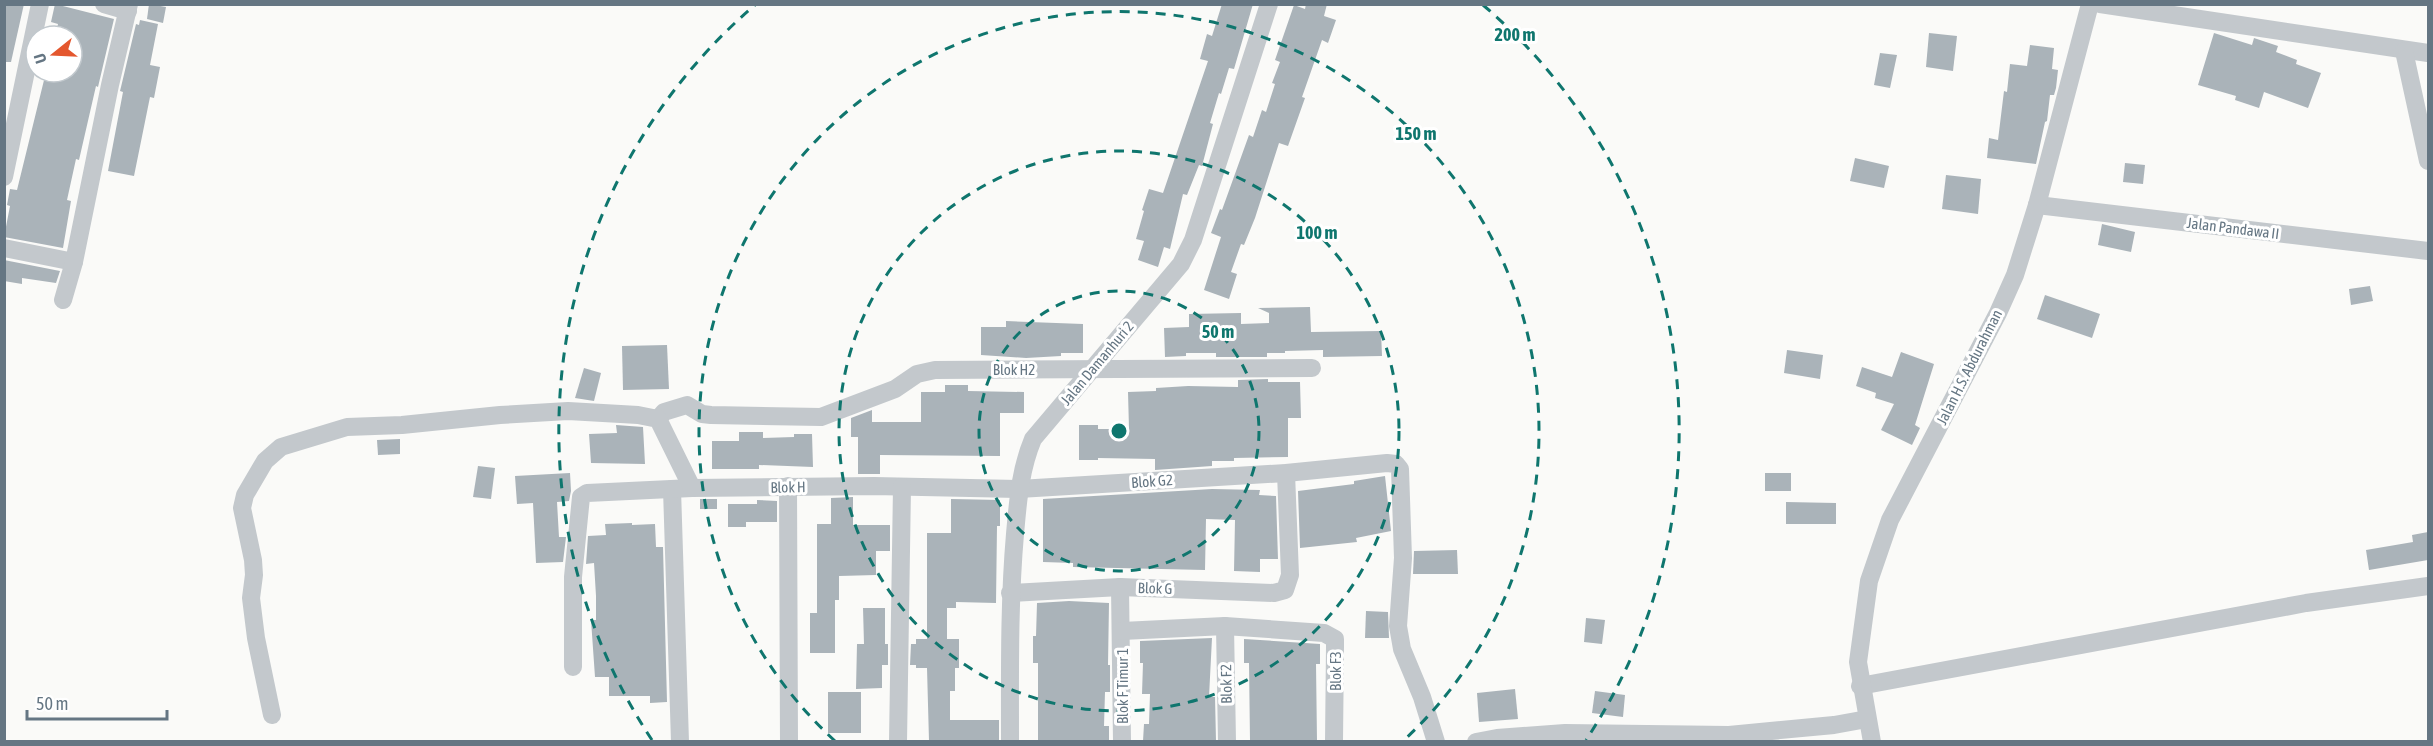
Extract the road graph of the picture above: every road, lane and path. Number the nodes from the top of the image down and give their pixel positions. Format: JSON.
{"nodes":[{"id":1,"x":40,"y":4,"type":"edge"},
{"id":2,"x":104,"y":4,"type":"edge"},
{"id":3,"x":1269,"y":4,"type":"edge"},
{"id":4,"x":2090,"y":4,"type":"edge"},
{"id":5,"x":2100,"y":4,"type":"edge"},
{"id":6,"x":128,"y":8,"type":"edge"},
{"id":7,"x":2404,"y":51,"type":"junction"},
{"id":8,"x":2428,"y":53,"type":"edge"},
{"id":9,"x":2428,"y":161,"type":"edge"},
{"id":10,"x":4,"y":177,"type":"edge"},
{"id":11,"x":2037,"y":206,"type":"junction"},
{"id":12,"x":4,"y":248,"type":"edge"},
{"id":13,"x":2428,"y":251,"type":"edge"},
{"id":14,"x":74,"y":262,"type":"junction"},
{"id":15,"x":63,"y":300,"type":"dead end"},
{"id":16,"x":1093,"y":368,"type":"junction"},
{"id":17,"x":1312,"y":368,"type":"dead end"},
{"id":18,"x":658,"y":419,"type":"junction"},
{"id":19,"x":1286,"y":473,"type":"junction"},
{"id":20,"x":788,"y":486,"type":"junction"},
{"id":21,"x":902,"y":486,"type":"junction"},
{"id":22,"x":692,"y":488,"type":"junction"},
{"id":23,"x":672,"y":489,"type":"junction"},
{"id":24,"x":1019,"y":489,"type":"junction"},
{"id":25,"x":2428,"y":586,"type":"edge"},
{"id":26,"x":1120,"y":587,"type":"junction"},
{"id":27,"x":1010,"y":593,"type":"junction"},
{"id":28,"x":1225,"y":626,"type":"junction"},
{"id":29,"x":1122,"y":631,"type":"junction"},
{"id":30,"x":573,"y":667,"type":"dead end"},
{"id":31,"x":1860,"y":686,"type":"junction"},
{"id":32,"x":272,"y":715,"type":"dead end"},
{"id":33,"x":1869,"y":729,"type":"edge"},
{"id":34,"x":680,"y":741,"type":"edge"},
{"id":35,"x":789,"y":741,"type":"edge"},
{"id":36,"x":898,"y":741,"type":"edge"},
{"id":37,"x":1010,"y":741,"type":"edge"},
{"id":38,"x":1122,"y":741,"type":"edge"},
{"id":39,"x":1227,"y":741,"type":"edge"},
{"id":40,"x":1334,"y":741,"type":"edge"},
{"id":41,"x":1436,"y":741,"type":"edge"},
{"id":42,"x":1476,"y":741,"type":"edge"}],
"edges":[{"from":1,"to":10,"type":"street"},
{"from":2,"to":6,"type":"street"},
{"from":3,"to":16,"type":"street","name":"Jalan Damanhuri 2"},
{"from":4,"to":11,"type":"street","name":"Jalan H.S. Abdurahman"},
{"from":5,"to":7,"type":"street"},
{"from":6,"to":14,"type":"street"},
{"from":7,"to":8,"type":"street"},
{"from":7,"to":9,"type":"street"},
{"from":11,"to":13,"type":"street","name":"Jalan Pandawa II"},
{"from":11,"to":31,"type":"street","name":"Jalan H.S. Abdurahman"},
{"from":12,"to":14,"type":"street"},
{"from":14,"to":15,"type":"street"},
{"from":16,"to":17,"type":"street","name":"Blok H2"},
{"from":16,"to":18,"type":"street","name":"Blok H2"},
{"from":16,"to":24,"type":"street","name":"Jalan Damanhuri 2"},
{"from":18,"to":22,"type":"street"},
{"from":18,"to":32,"type":"street"},
{"from":19,"to":24,"type":"street","name":"Blok G2"},
{"from":19,"to":26,"type":"street","name":"Blok G"},
{"from":19,"to":41,"type":"street","name":"Blok G2"},
{"from":20,"to":21,"type":"street","name":"Blok H"},
{"from":20,"to":22,"type":"street","name":"Blok H"},
{"from":20,"to":35,"type":"street"},
{"from":21,"to":24,"type":"street","name":"Blok H"},
{"from":21,"to":36,"type":"street"},
{"from":22,"to":23,"type":"street","name":"Blok H"},
{"from":23,"to":30,"type":"street","name":"Blok H"},
{"from":23,"to":34,"type":"street"},
{"from":24,"to":27,"type":"street","name":"Jalan Damanhuri 2"},
{"from":25,"to":31,"type":"street"},
{"from":26,"to":27,"type":"street","name":"Blok G"},
{"from":26,"to":29,"type":"street","name":"Blok F Timur 1"},
{"from":27,"to":37,"type":"street","name":"Jalan Damanhuri 2"},
{"from":28,"to":29,"type":"street","name":"Blok F Timur 1"},
{"from":28,"to":39,"type":"street","name":"Blok F2"},
{"from":28,"to":40,"type":"street","name":"Blok F3"},
{"from":29,"to":38,"type":"street","name":"Blok F Timur 1"},
{"from":31,"to":33,"type":"street","name":"Jalan H.S. Abdurahman"},
{"from":33,"to":42,"type":"street"}]}
